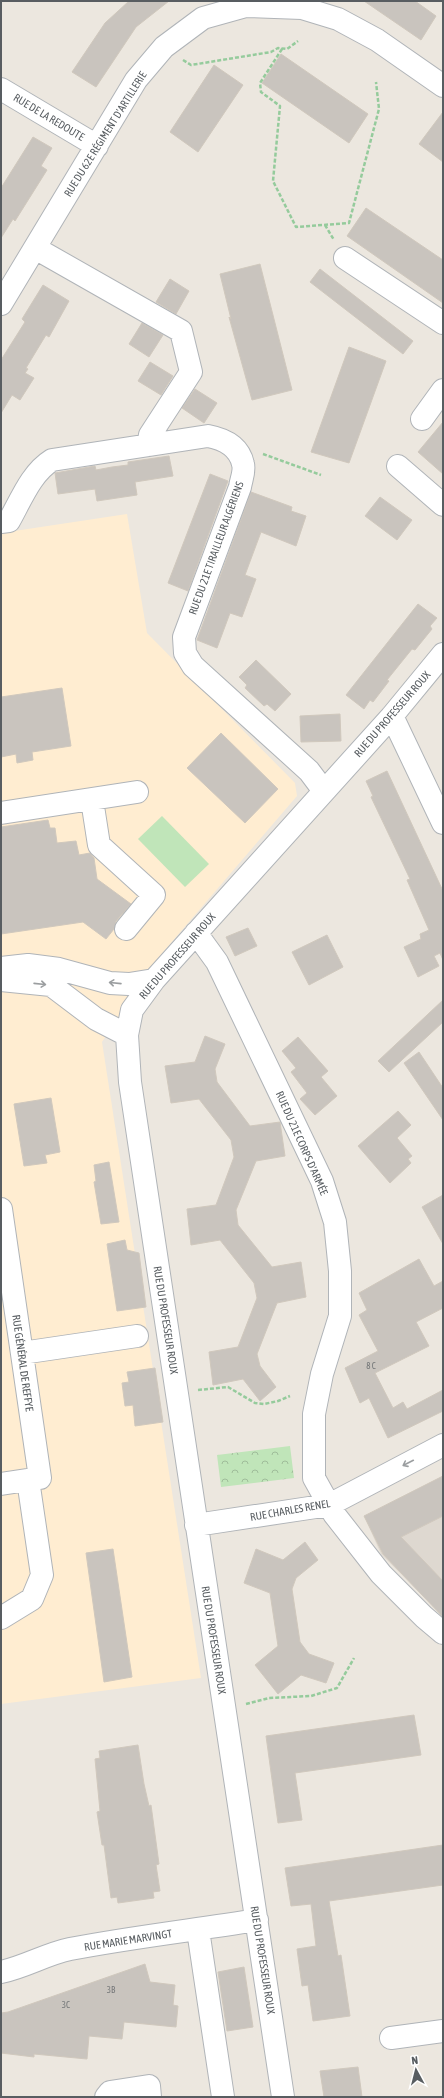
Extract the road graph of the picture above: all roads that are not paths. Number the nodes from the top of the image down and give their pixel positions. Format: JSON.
{"nodes":[{"id":1,"x":443,"y":86,"type":"edge"},
{"id":2,"x":1,"y":89,"type":"edge"},
{"id":3,"x":97,"y":146,"type":"junction"},
{"id":4,"x":35,"y":248,"type":"junction"},
{"id":5,"x":345,"y":258,"type":"dead end"},
{"id":6,"x":1,"y":304,"type":"edge"},
{"id":7,"x":443,"y":323,"type":"edge"},
{"id":8,"x":443,"y":390,"type":"edge"},
{"id":9,"x":422,"y":419,"type":"dead end"},
{"id":10,"x":148,"y":446,"type":"junction"},
{"id":11,"x":398,"y":466,"type":"dead end"},
{"id":12,"x":443,"y":505,"type":"edge"},
{"id":13,"x":1,"y":522,"type":"edge"},
{"id":14,"x":443,"y":654,"type":"edge"},
{"id":15,"x":392,"y":716,"type":"junction"},
{"id":16,"x":324,"y":791,"type":"junction"},
{"id":17,"x":137,"y":792,"type":"dead end"},
{"id":18,"x":92,"y":800,"type":"junction"},
{"id":19,"x":1,"y":813,"type":"edge"},
{"id":20,"x":443,"y":823,"type":"edge"},
{"id":21,"x":126,"y":929,"type":"dead end"},
{"id":22,"x":196,"y":933,"type":"junction"},
{"id":23,"x":1,"y":968,"type":"edge"},
{"id":24,"x":1,"y":980,"type":"edge"},
{"id":25,"x":154,"y":980,"type":"junction"},
{"id":26,"x":127,"y":1035,"type":"junction"},
{"id":27,"x":1,"y":1209,"type":"edge"},
{"id":28,"x":137,"y":1336,"type":"dead end"},
{"id":29,"x":22,"y":1353,"type":"junction"},
{"id":30,"x":443,"y":1445,"type":"edge"},
{"id":31,"x":28,"y":1480,"type":"junction"},
{"id":32,"x":1,"y":1484,"type":"edge"},
{"id":33,"x":330,"y":1506,"type":"junction"},
{"id":34,"x":196,"y":1525,"type":"junction"},
{"id":35,"x":1,"y":1618,"type":"edge"},
{"id":36,"x":443,"y":1632,"type":"edge"},
{"id":37,"x":257,"y":1920,"type":"junction"},
{"id":38,"x":198,"y":1930,"type":"junction"},
{"id":39,"x":1,"y":1972,"type":"edge"},
{"id":40,"x":443,"y":2031,"type":"edge"},
{"id":41,"x":391,"y":2038,"type":"dead end"},
{"id":42,"x":106,"y":2097,"type":"edge"},
{"id":43,"x":150,"y":2097,"type":"edge"},
{"id":44,"x":223,"y":2097,"type":"edge"},
{"id":45,"x":283,"y":2097,"type":"edge"}],
"edges":[{"from":1,"to":3,"type":"street","name":"RUE DU 62E RÉGIMENT D'ARTILLERIE"},
{"from":2,"to":3,"type":"street","name":"RUE DE LA REDOUTE"},
{"from":3,"to":4,"type":"street","name":"RUE DU 62E RÉGIMENT D'ARTILLERIE"},
{"from":4,"to":6,"type":"street","name":"RUE DU 62E RÉGIMENT D'ARTILLERIE"},
{"from":4,"to":10,"type":"street"},
{"from":5,"to":7,"type":"street"},
{"from":8,"to":9,"type":"street"},
{"from":10,"to":13,"type":"street"},
{"from":10,"to":16,"type":"street","name":"RUE DU 21E TIRAILLEUR ALGÉRIENS"},
{"from":11,"to":12,"type":"street"},
{"from":14,"to":15,"type":"street","name":"RUE DU PROFESSEUR ROUX"},
{"from":15,"to":16,"type":"street","name":"RUE DU PROFESSEUR ROUX"},
{"from":15,"to":20,"type":"street"},
{"from":16,"to":22,"type":"street","name":"RUE DU PROFESSEUR ROUX"},
{"from":17,"to":18,"type":"street"},
{"from":18,"to":19,"type":"street"},
{"from":18,"to":21,"type":"street"},
{"from":22,"to":25,"type":"street","name":"RUE DU PROFESSEUR ROUX"},
{"from":22,"to":33,"type":"street","name":"RUE DU 21E CORPS D'ARMÉE"},
{"from":25,"to":23,"type":"street","one_way":true},
{"from":24,"to":26,"type":"street","one_way":true},
{"from":25,"to":26,"type":"street","name":"RUE DU PROFESSEUR ROUX"},
{"from":26,"to":34,"type":"street","name":"RUE DU PROFESSEUR ROUX"},
{"from":27,"to":29,"type":"street","name":"RUE GÉNÉRAL DE REFFYE"},
{"from":28,"to":29,"type":"street"},
{"from":29,"to":31,"type":"street","name":"RUE GÉNÉRAL DE REFFYE"},
{"from":30,"to":33,"type":"street","name":"RUE CHARLES RENEL","one_way":true},
{"from":31,"to":32,"type":"street"},
{"from":31,"to":35,"type":"street"},
{"from":33,"to":34,"type":"street","name":"RUE CHARLES RENEL"},
{"from":33,"to":36,"type":"street","name":"RUE DU 21E CORPS D'ARMÉE"},
{"from":34,"to":37,"type":"street","name":"RUE DU PROFESSEUR ROUX"},
{"from":37,"to":38,"type":"street","name":"RUE MARIE MARVINGT"},
{"from":37,"to":45,"type":"street","name":"RUE DU PROFESSEUR ROUX"},
{"from":38,"to":39,"type":"street","name":"RUE MARIE MARVINGT"},
{"from":38,"to":44,"type":"street"},
{"from":40,"to":41,"type":"street"},
{"from":42,"to":43,"type":"street"}]}
